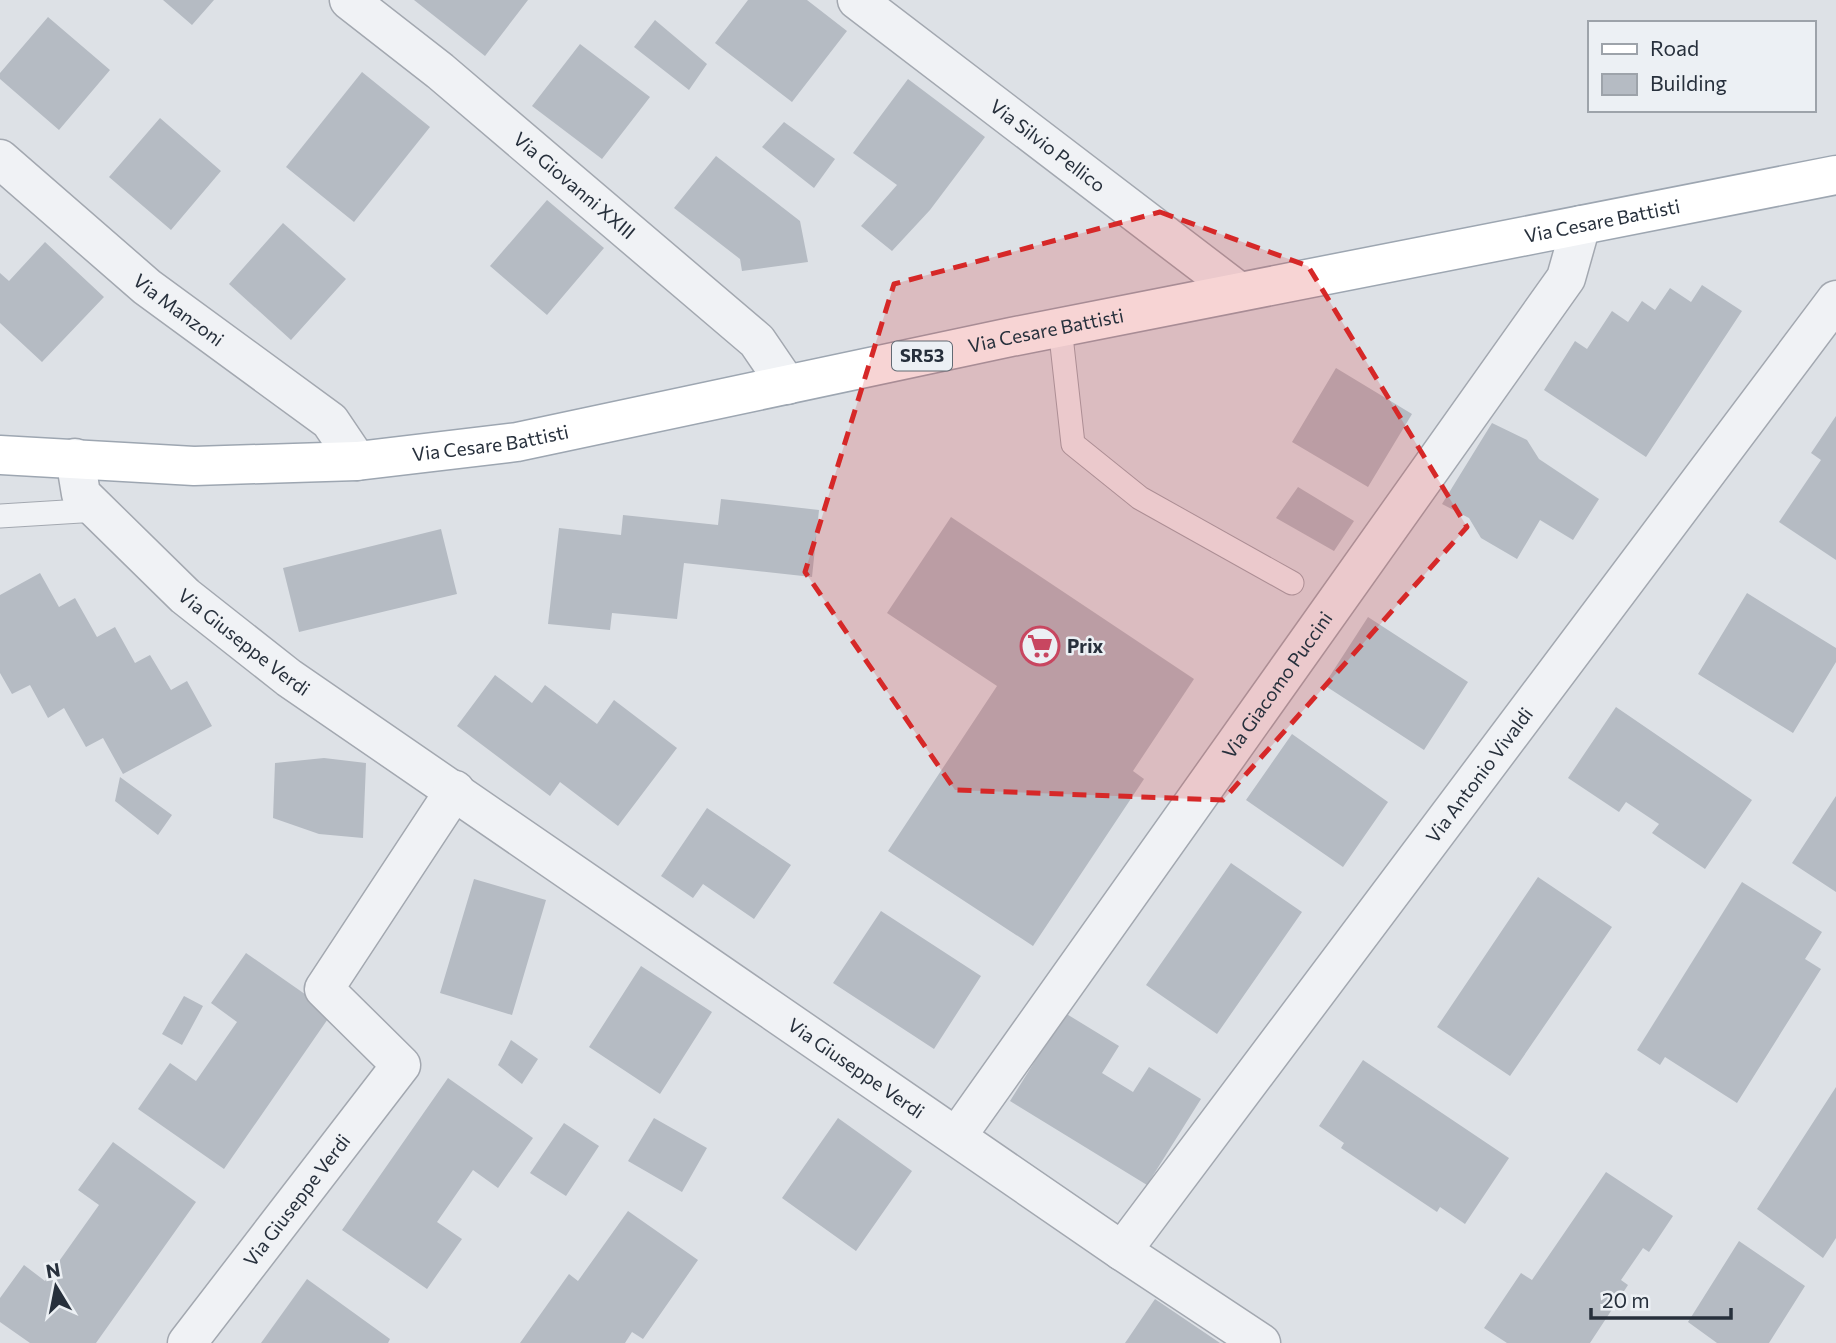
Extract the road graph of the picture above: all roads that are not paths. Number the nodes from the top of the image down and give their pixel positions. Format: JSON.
{"nodes":[{"id":1,"x":349,"y":0,"type":"edge"},
{"id":2,"x":857,"y":0,"type":"edge"},
{"id":3,"x":0,"y":159,"type":"edge"},
{"id":4,"x":1836,"y":175,"type":"edge"},
{"id":5,"x":1581,"y":225,"type":"junction"},
{"id":6,"x":1238,"y":291,"type":"junction"},
{"id":7,"x":1836,"y":300,"type":"edge"},
{"id":8,"x":1060,"y":327,"type":"junction"},
{"id":9,"x":787,"y":385,"type":"junction"},
{"id":10,"x":0,"y":455,"type":"edge"},
{"id":11,"x":75,"y":458,"type":"junction"},
{"id":12,"x":358,"y":461,"type":"junction"},
{"id":13,"x":97,"y":510,"type":"junction"},
{"id":14,"x":0,"y":516,"type":"edge"},
{"id":15,"x":1292,"y":583,"type":"dead end"},
{"id":16,"x":455,"y":790,"type":"junction"},
{"id":17,"x":957,"y":1136,"type":"junction"},
{"id":18,"x":1122,"y":1251,"type":"junction"},
{"id":19,"x":187,"y":1343,"type":"edge"},
{"id":20,"x":1261,"y":1343,"type":"edge"}],
"edges":[{"from":1,"to":9,"type":"street","name":"Via Giovanni XXIII"},
{"from":2,"to":6,"type":"street","name":"Via Silvio Pellico"},
{"from":3,"to":12,"type":"street","name":"Via Manzoni"},
{"from":4,"to":5,"type":"main road","name":"Via Cesare Battisti","number":"SR53"},
{"from":5,"to":6,"type":"main road","name":"Via Cesare Battisti","number":"SR53"},
{"from":5,"to":17,"type":"street","name":"Via Giacomo Puccini"},
{"from":6,"to":8,"type":"main road","name":"Via Cesare Battisti","number":"SR53"},
{"from":7,"to":18,"type":"street","name":"Via Antonio Vivaldi"},
{"from":8,"to":9,"type":"main road","name":"Via Cesare Battisti","number":"SR53"},
{"from":8,"to":15,"type":"lane"},
{"from":9,"to":12,"type":"main road","name":"Via Cesare Battisti","number":"SR53"},
{"from":10,"to":11,"type":"main road","name":"Via Cesare Battisti","number":"SR53"},
{"from":11,"to":12,"type":"main road","name":"Via Cesare Battisti","number":"SR53"},
{"from":11,"to":13,"type":"street","name":"Via Giuseppe Verdi"},
{"from":13,"to":14,"type":"lane"},
{"from":13,"to":16,"type":"street","name":"Via Giuseppe Verdi"},
{"from":16,"to":17,"type":"street","name":"Via Giuseppe Verdi"},
{"from":16,"to":19,"type":"street","name":"Via Giuseppe Verdi"},
{"from":17,"to":18,"type":"street","name":"Via Giuseppe Verdi"},
{"from":18,"to":20,"type":"street","name":"Via Giuseppe Verdi"}]}
